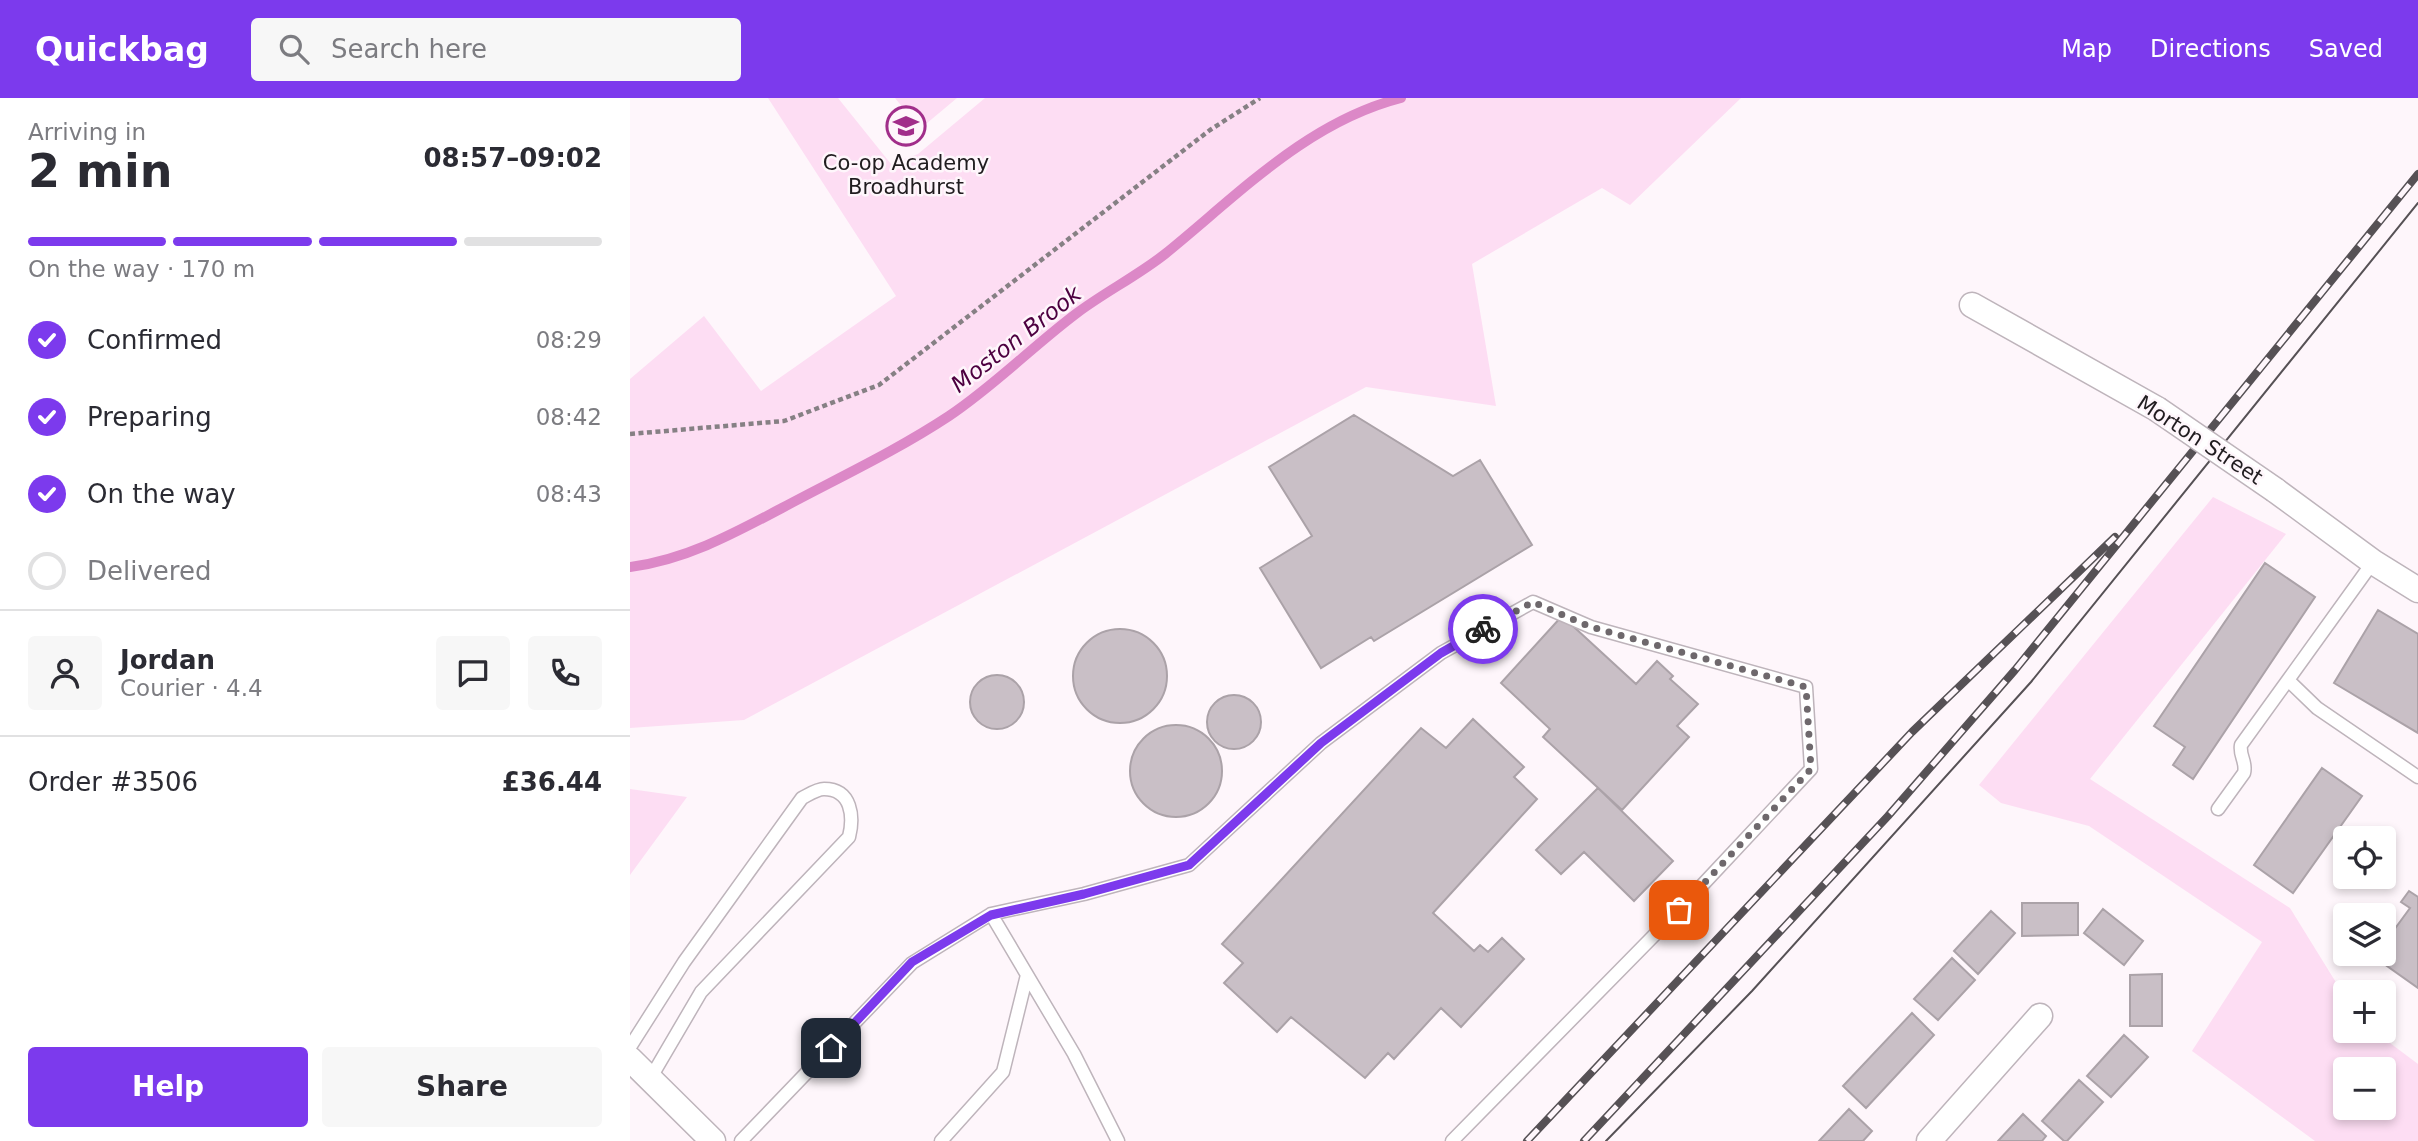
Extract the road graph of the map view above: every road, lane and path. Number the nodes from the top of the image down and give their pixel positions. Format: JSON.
{"nodes":[{"id":1,"x":1260,"y":98,"type":"edge"},
{"id":2,"x":1972,"y":305,"type":"dead end"},
{"id":3,"x":630,"y":434,"type":"edge"},
{"id":4,"x":2373,"y":562,"type":"junction"},
{"id":5,"x":2418,"y":590,"type":"edge"},
{"id":6,"x":2288,"y":680,"type":"junction"},
{"id":7,"x":2418,"y":777,"type":"edge"},
{"id":8,"x":2218,"y":810,"type":"dead end"},
{"id":9,"x":991,"y":915,"type":"junction"},
{"id":10,"x":1027,"y":975,"type":"junction"},
{"id":11,"x":2040,"y":1016,"type":"dead end"},
{"id":12,"x":630,"y":1047,"type":"edge"},
{"id":13,"x":630,"y":1059,"type":"edge"},
{"id":14,"x":650,"y":1079,"type":"junction"},
{"id":15,"x":713,"y":1141,"type":"edge"},
{"id":16,"x":741,"y":1141,"type":"edge"},
{"id":17,"x":941,"y":1141,"type":"edge"},
{"id":18,"x":1118,"y":1141,"type":"edge"},
{"id":19,"x":1452,"y":1141,"type":"edge"},
{"id":20,"x":1929,"y":1141,"type":"edge"}],
"edges":[{"from":1,"to":3,"type":"path"},
{"from":2,"to":4,"type":"street","name":"Morton Street","bridge":true},
{"from":4,"to":5,"type":"street","name":"Morton Street"},
{"from":4,"to":6,"type":"lane"},
{"from":6,"to":7,"type":"lane"},
{"from":6,"to":8,"type":"lane"},
{"from":9,"to":10,"type":"lane"},
{"from":9,"to":16,"type":"lane"},
{"from":9,"to":19,"type":"lane"},
{"from":10,"to":17,"type":"lane"},
{"from":10,"to":18,"type":"lane"},
{"from":11,"to":20,"type":"street"},
{"from":12,"to":14,"type":"lane"},
{"from":13,"to":14,"type":"street"},
{"from":14,"to":15,"type":"street"}]}
